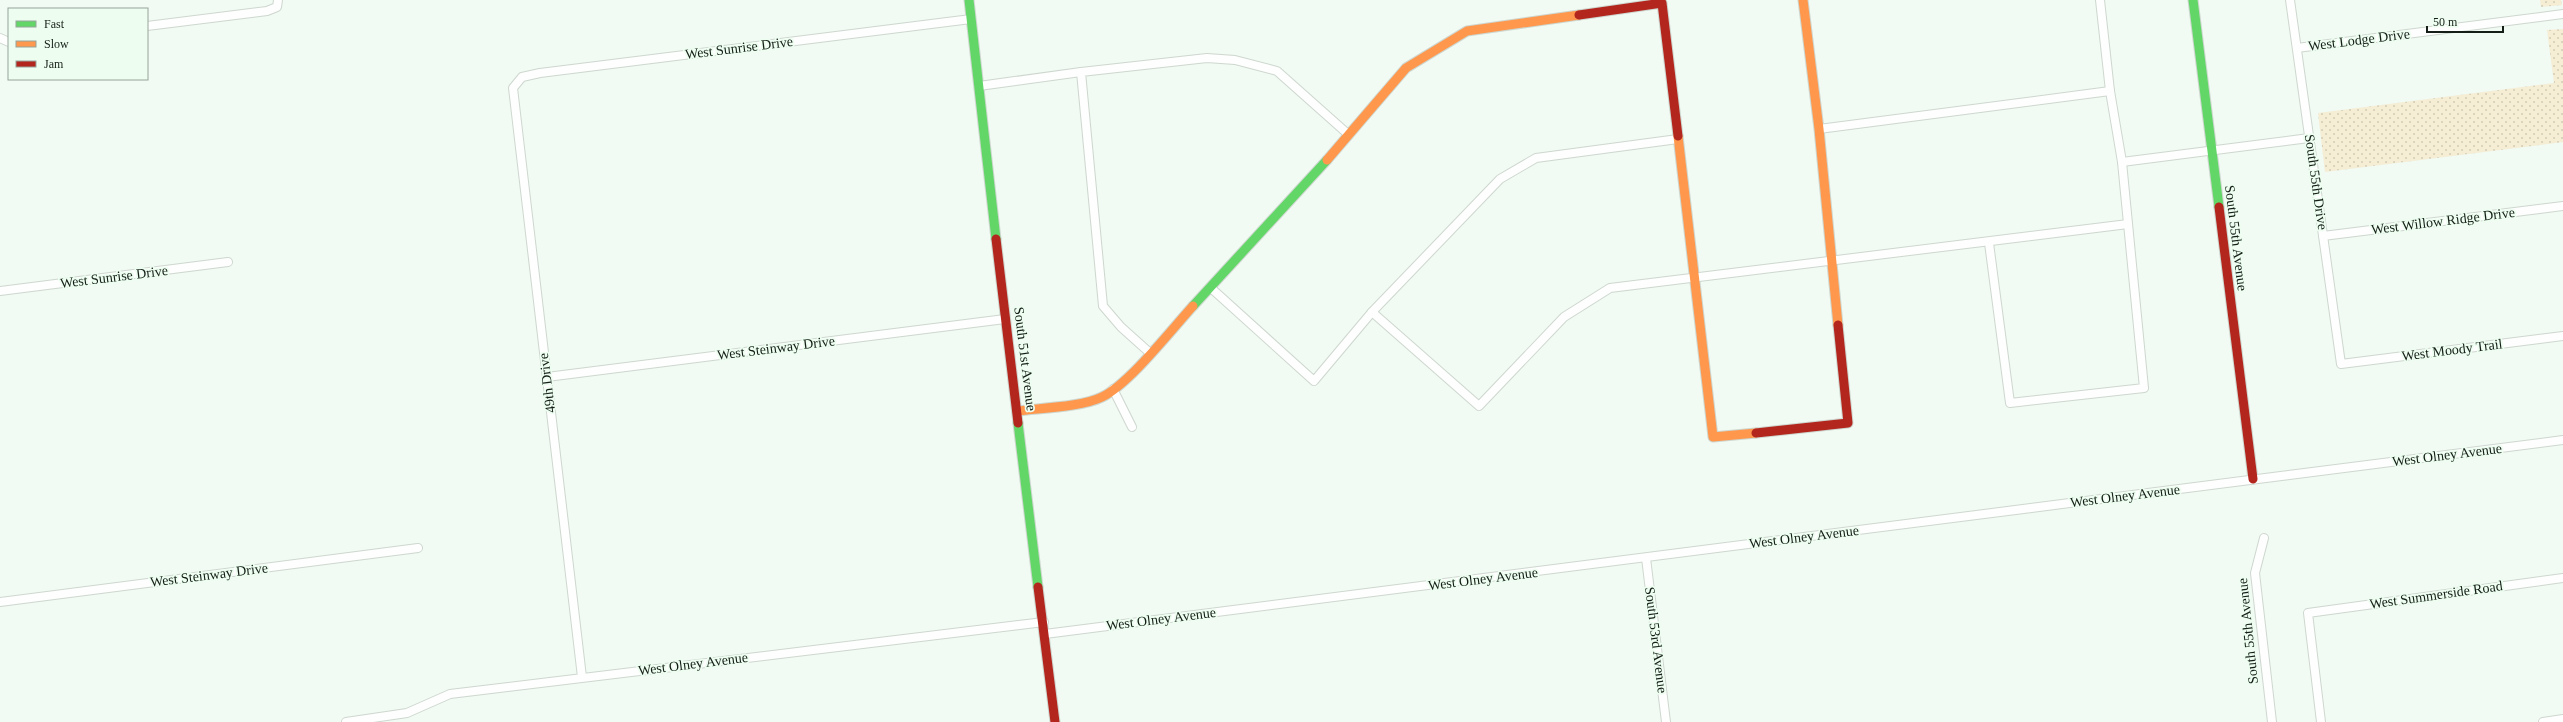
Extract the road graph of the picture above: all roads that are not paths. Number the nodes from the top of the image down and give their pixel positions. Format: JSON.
{"nodes":[{"id":1,"x":969,"y":0,"type":"edge"},
{"id":2,"x":1803,"y":0,"type":"edge"},
{"id":3,"x":2100,"y":0,"type":"edge"},
{"id":4,"x":2193,"y":0,"type":"edge"},
{"id":5,"x":2290,"y":0,"type":"edge"},
{"id":6,"x":277,"y":4,"type":"edge"},
{"id":7,"x":2563,"y":14,"type":"edge"},
{"id":8,"x":971,"y":19,"type":"junction"},
{"id":9,"x":148,"y":26,"type":"edge"},
{"id":10,"x":2297,"y":48,"type":"junction"},
{"id":11,"x":1081,"y":72,"type":"junction"},
{"id":12,"x":979,"y":86,"type":"junction"},
{"id":13,"x":513,"y":88,"type":"joint"},
{"id":14,"x":2110,"y":91,"type":"junction"},
{"id":15,"x":1819,"y":129,"type":"junction"},
{"id":16,"x":1349,"y":135,"type":"junction"},
{"id":17,"x":2310,"y":138,"type":"junction"},
{"id":18,"x":1678,"y":139,"type":"junction"},
{"id":19,"x":2210,"y":150,"type":"junction"},
{"id":20,"x":2122,"y":162,"type":"junction"},
{"id":21,"x":2563,"y":206,"type":"edge"},
{"id":22,"x":2128,"y":224,"type":"junction"},
{"id":23,"x":2323,"y":236,"type":"junction"},
{"id":24,"x":1989,"y":243,"type":"junction"},
{"id":25,"x":1833,"y":260,"type":"junction"},
{"id":26,"x":228,"y":262,"type":"dead end"},
{"id":27,"x":1694,"y":278,"type":"junction"},
{"id":28,"x":1211,"y":288,"type":"junction"},
{"id":29,"x":0,"y":291,"type":"edge"},
{"id":30,"x":1372,"y":312,"type":"junction"},
{"id":31,"x":1005,"y":319,"type":"junction"},
{"id":32,"x":2563,"y":336,"type":"edge"},
{"id":33,"x":1150,"y":353,"type":"junction"},
{"id":34,"x":2341,"y":364,"type":"joint"},
{"id":35,"x":547,"y":376,"type":"junction"},
{"id":36,"x":1113,"y":389,"type":"junction"},
{"id":37,"x":1017,"y":411,"type":"junction"},
{"id":38,"x":1132,"y":427,"type":"dead end"},
{"id":39,"x":2563,"y":440,"type":"edge"},
{"id":40,"x":2252,"y":479,"type":"junction"},
{"id":41,"x":2264,"y":538,"type":"dead end"},
{"id":42,"x":418,"y":548,"type":"dead end"},
{"id":43,"x":1646,"y":558,"type":"junction"},
{"id":44,"x":2563,"y":578,"type":"edge"},
{"id":45,"x":0,"y":602,"type":"edge"},
{"id":46,"x":1044,"y":622,"type":"junction"},
{"id":47,"x":1045,"y":634,"type":"junction"},
{"id":48,"x":582,"y":677,"type":"junction"},
{"id":49,"x":2563,"y":719,"type":"edge"},
{"id":50,"x":346,"y":722,"type":"edge"},
{"id":51,"x":1055,"y":722,"type":"edge"},
{"id":52,"x":1666,"y":722,"type":"edge"},
{"id":53,"x":2272,"y":722,"type":"edge"},
{"id":54,"x":2322,"y":722,"type":"edge"},
{"id":55,"x":2543,"y":722,"type":"edge"}],
"edges":[{"from":1,"to":8,"type":"street","name":"South 51st Avenue"},
{"from":2,"to":15,"type":"street"},
{"from":3,"to":14,"type":"street"},
{"from":4,"to":19,"type":"street","name":"South 55th Avenue"},
{"from":5,"to":10,"type":"street","name":"South 55th Drive"},
{"from":6,"to":9,"type":"street"},
{"from":7,"to":10,"type":"street","name":"West Lodge Drive"},
{"from":8,"to":12,"type":"street","name":"South 51st Avenue"},
{"from":8,"to":13,"type":"street","name":"West Sunrise Drive"},
{"from":10,"to":17,"type":"street","name":"South 55th Drive"},
{"from":11,"to":12,"type":"street"},
{"from":11,"to":16,"type":"street"},
{"from":11,"to":33,"type":"street"},
{"from":12,"to":31,"type":"street","name":"South 51st Avenue"},
{"from":13,"to":35,"type":"street","name":"49th Drive"},
{"from":14,"to":15,"type":"street"},
{"from":14,"to":20,"type":"street"},
{"from":15,"to":25,"type":"street"},
{"from":16,"to":18,"type":"street"},
{"from":16,"to":28,"type":"street"},
{"from":17,"to":19,"type":"street"},
{"from":17,"to":23,"type":"street","name":"South 55th Drive"},
{"from":18,"to":27,"type":"street"},
{"from":18,"to":30,"type":"street"},
{"from":19,"to":20,"type":"street"},
{"from":19,"to":40,"type":"street","name":"South 55th Avenue"},
{"from":20,"to":22,"type":"street"},
{"from":21,"to":23,"type":"street","name":"West Willow Ridge Drive"},
{"from":22,"to":24,"type":"street"},
{"from":22,"to":24,"type":"street"},
{"from":23,"to":34,"type":"street","name":"South 55th Drive"},
{"from":24,"to":25,"type":"street"},
{"from":25,"to":27,"type":"street"},
{"from":25,"to":27,"type":"street"},
{"from":26,"to":29,"type":"street","name":"West Sunrise Drive"},
{"from":27,"to":30,"type":"street"},
{"from":28,"to":30,"type":"street"},
{"from":28,"to":33,"type":"street"},
{"from":31,"to":35,"type":"street","name":"West Steinway Drive"},
{"from":31,"to":37,"type":"street","name":"South 51st Avenue"},
{"from":32,"to":34,"type":"street","name":"West Moody Trail"},
{"from":33,"to":36,"type":"street"},
{"from":35,"to":48,"type":"street","name":"49th Drive"},
{"from":36,"to":37,"type":"street"},
{"from":36,"to":38,"type":"street"},
{"from":37,"to":46,"type":"street","name":"South 51st Avenue"},
{"from":39,"to":40,"type":"street","name":"West Olney Avenue"},
{"from":40,"to":43,"type":"street","name":"West Olney Avenue"},
{"from":41,"to":53,"type":"street","name":"South 55th Avenue"},
{"from":42,"to":45,"type":"street","name":"West Steinway Drive"},
{"from":43,"to":47,"type":"street","name":"West Olney Avenue"},
{"from":43,"to":52,"type":"street","name":"South 53rd Avenue"},
{"from":44,"to":54,"type":"street","name":"West Summerside Road"},
{"from":46,"to":47,"type":"street","name":"South 51st Avenue"},
{"from":46,"to":48,"type":"street","name":"West Olney Avenue"},
{"from":47,"to":51,"type":"street","name":"South 51st Avenue"},
{"from":48,"to":50,"type":"street","name":"West Olney Avenue"},
{"from":49,"to":55,"type":"street"}]}
